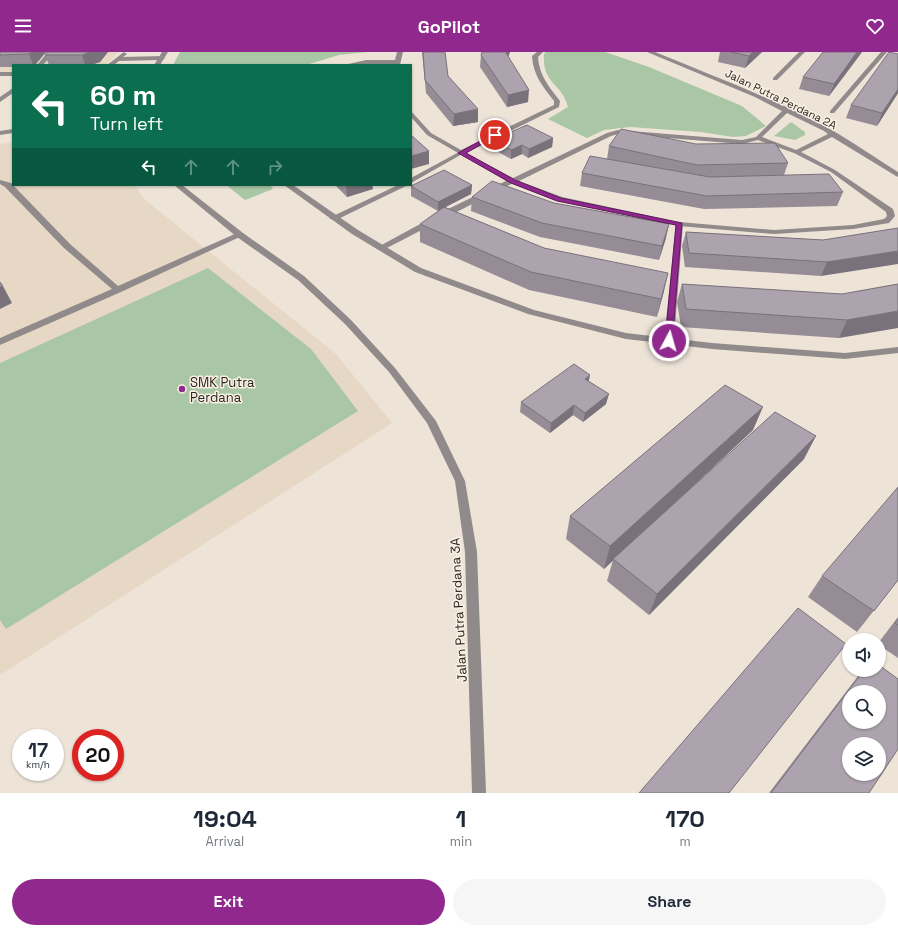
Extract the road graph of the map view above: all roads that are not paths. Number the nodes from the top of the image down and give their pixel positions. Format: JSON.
{"nodes":[{"id":1,"x":51,"y":52,"type":"edge"},
{"id":2,"x":125,"y":52,"type":"edge"},
{"id":3,"x":165,"y":52,"type":"edge"},
{"id":4,"x":400,"y":52,"type":"edge"},
{"id":5,"x":540,"y":52,"type":"edge"},
{"id":6,"x":650,"y":52,"type":"edge"},
{"id":7,"x":802,"y":52,"type":"edge"},
{"id":8,"x":884,"y":52,"type":"edge"},
{"id":9,"x":665,"y":54,"type":"edge"},
{"id":10,"x":162,"y":58,"type":"junction"},
{"id":11,"x":120,"y":59,"type":"junction"},
{"id":12,"x":41,"y":64,"type":"edge"},
{"id":13,"x":112,"y":64,"type":"edge"},
{"id":14,"x":158,"y":64,"type":"edge"},
{"id":15,"x":353,"y":64,"type":"edge"},
{"id":16,"x":397,"y":64,"type":"edge"},
{"id":17,"x":0,"y":74,"type":"edge"},
{"id":18,"x":12,"y":74,"type":"edge"},
{"id":19,"x":775,"y":79,"type":"dead end"},
{"id":20,"x":12,"y":91,"type":"edge"},
{"id":21,"x":0,"y":100,"type":"edge"},
{"id":22,"x":786,"y":110,"type":"junction"},
{"id":23,"x":832,"y":112,"type":"dead end"},
{"id":24,"x":412,"y":114,"type":"edge"},
{"id":25,"x":12,"y":131,"type":"edge"},
{"id":26,"x":0,"y":133,"type":"edge"},
{"id":27,"x":833,"y":134,"type":"junction"},
{"id":28,"x":758,"y":138,"type":"junction"},
{"id":29,"x":796,"y":152,"type":"junction"},
{"id":30,"x":461,"y":153,"type":"junction"},
{"id":31,"x":898,"y":175,"type":"edge"},
{"id":32,"x":412,"y":180,"type":"edge"},
{"id":33,"x":0,"y":182,"type":"edge"},
{"id":34,"x":513,"y":182,"type":"junction"},
{"id":35,"x":179,"y":186,"type":"edge"},
{"id":36,"x":289,"y":186,"type":"edge"},
{"id":37,"x":402,"y":186,"type":"edge"},
{"id":38,"x":334,"y":218,"type":"junction"},
{"id":39,"x":679,"y":224,"type":"junction"},
{"id":40,"x":240,"y":235,"type":"junction"},
{"id":41,"x":380,"y":248,"type":"junction"},
{"id":42,"x":118,"y":290,"type":"junction"},
{"id":43,"x":669,"y":341,"type":"junction"},
{"id":44,"x":0,"y":342,"type":"edge"},
{"id":45,"x":898,"y":350,"type":"edge"},
{"id":46,"x":478,"y":793,"type":"edge"}],
"edges":[{"from":1,"to":12,"type":"street"},
{"from":2,"to":11,"type":"street"},
{"from":3,"to":10,"type":"street"},
{"from":4,"to":16,"type":"street"},
{"from":5,"to":30,"type":"street"},
{"from":6,"to":9,"type":"street","name":"Jalan Putra Perdana 2A"},
{"from":7,"to":19,"type":"street"},
{"from":8,"to":23,"type":"street"},
{"from":9,"to":22,"type":"street","name":"Jalan Putra Perdana 2A"},
{"from":10,"to":11,"type":"street"},
{"from":10,"to":14,"type":"street"},
{"from":11,"to":13,"type":"street"},
{"from":15,"to":16,"type":"street"},
{"from":17,"to":18,"type":"street"},
{"from":20,"to":21,"type":"street"},
{"from":22,"to":27,"type":"street","name":"Jalan Putra Perdana 2A"},
{"from":22,"to":28,"type":"street"},
{"from":24,"to":30,"type":"street"},
{"from":25,"to":26,"type":"street"},
{"from":27,"to":29,"type":"street"},
{"from":27,"to":31,"type":"street","name":"Jalan Putra Perdana 2A"},
{"from":28,"to":29,"type":"street"},
{"from":28,"to":34,"type":"street"},
{"from":29,"to":39,"type":"street"},
{"from":30,"to":32,"type":"street"},
{"from":30,"to":34,"type":"street"},
{"from":33,"to":42,"type":"street"},
{"from":34,"to":39,"type":"street"},
{"from":34,"to":41,"type":"street"},
{"from":35,"to":40,"type":"street","name":"Jalan Putra Perdana 3A"},
{"from":36,"to":38,"type":"street"},
{"from":37,"to":38,"type":"street"},
{"from":38,"to":41,"type":"street"},
{"from":39,"to":43,"type":"street"},
{"from":40,"to":42,"type":"street"},
{"from":40,"to":46,"type":"street","name":"Jalan Putra Perdana 3A"},
{"from":41,"to":43,"type":"street"},
{"from":42,"to":44,"type":"street"},
{"from":43,"to":45,"type":"street"}]}
